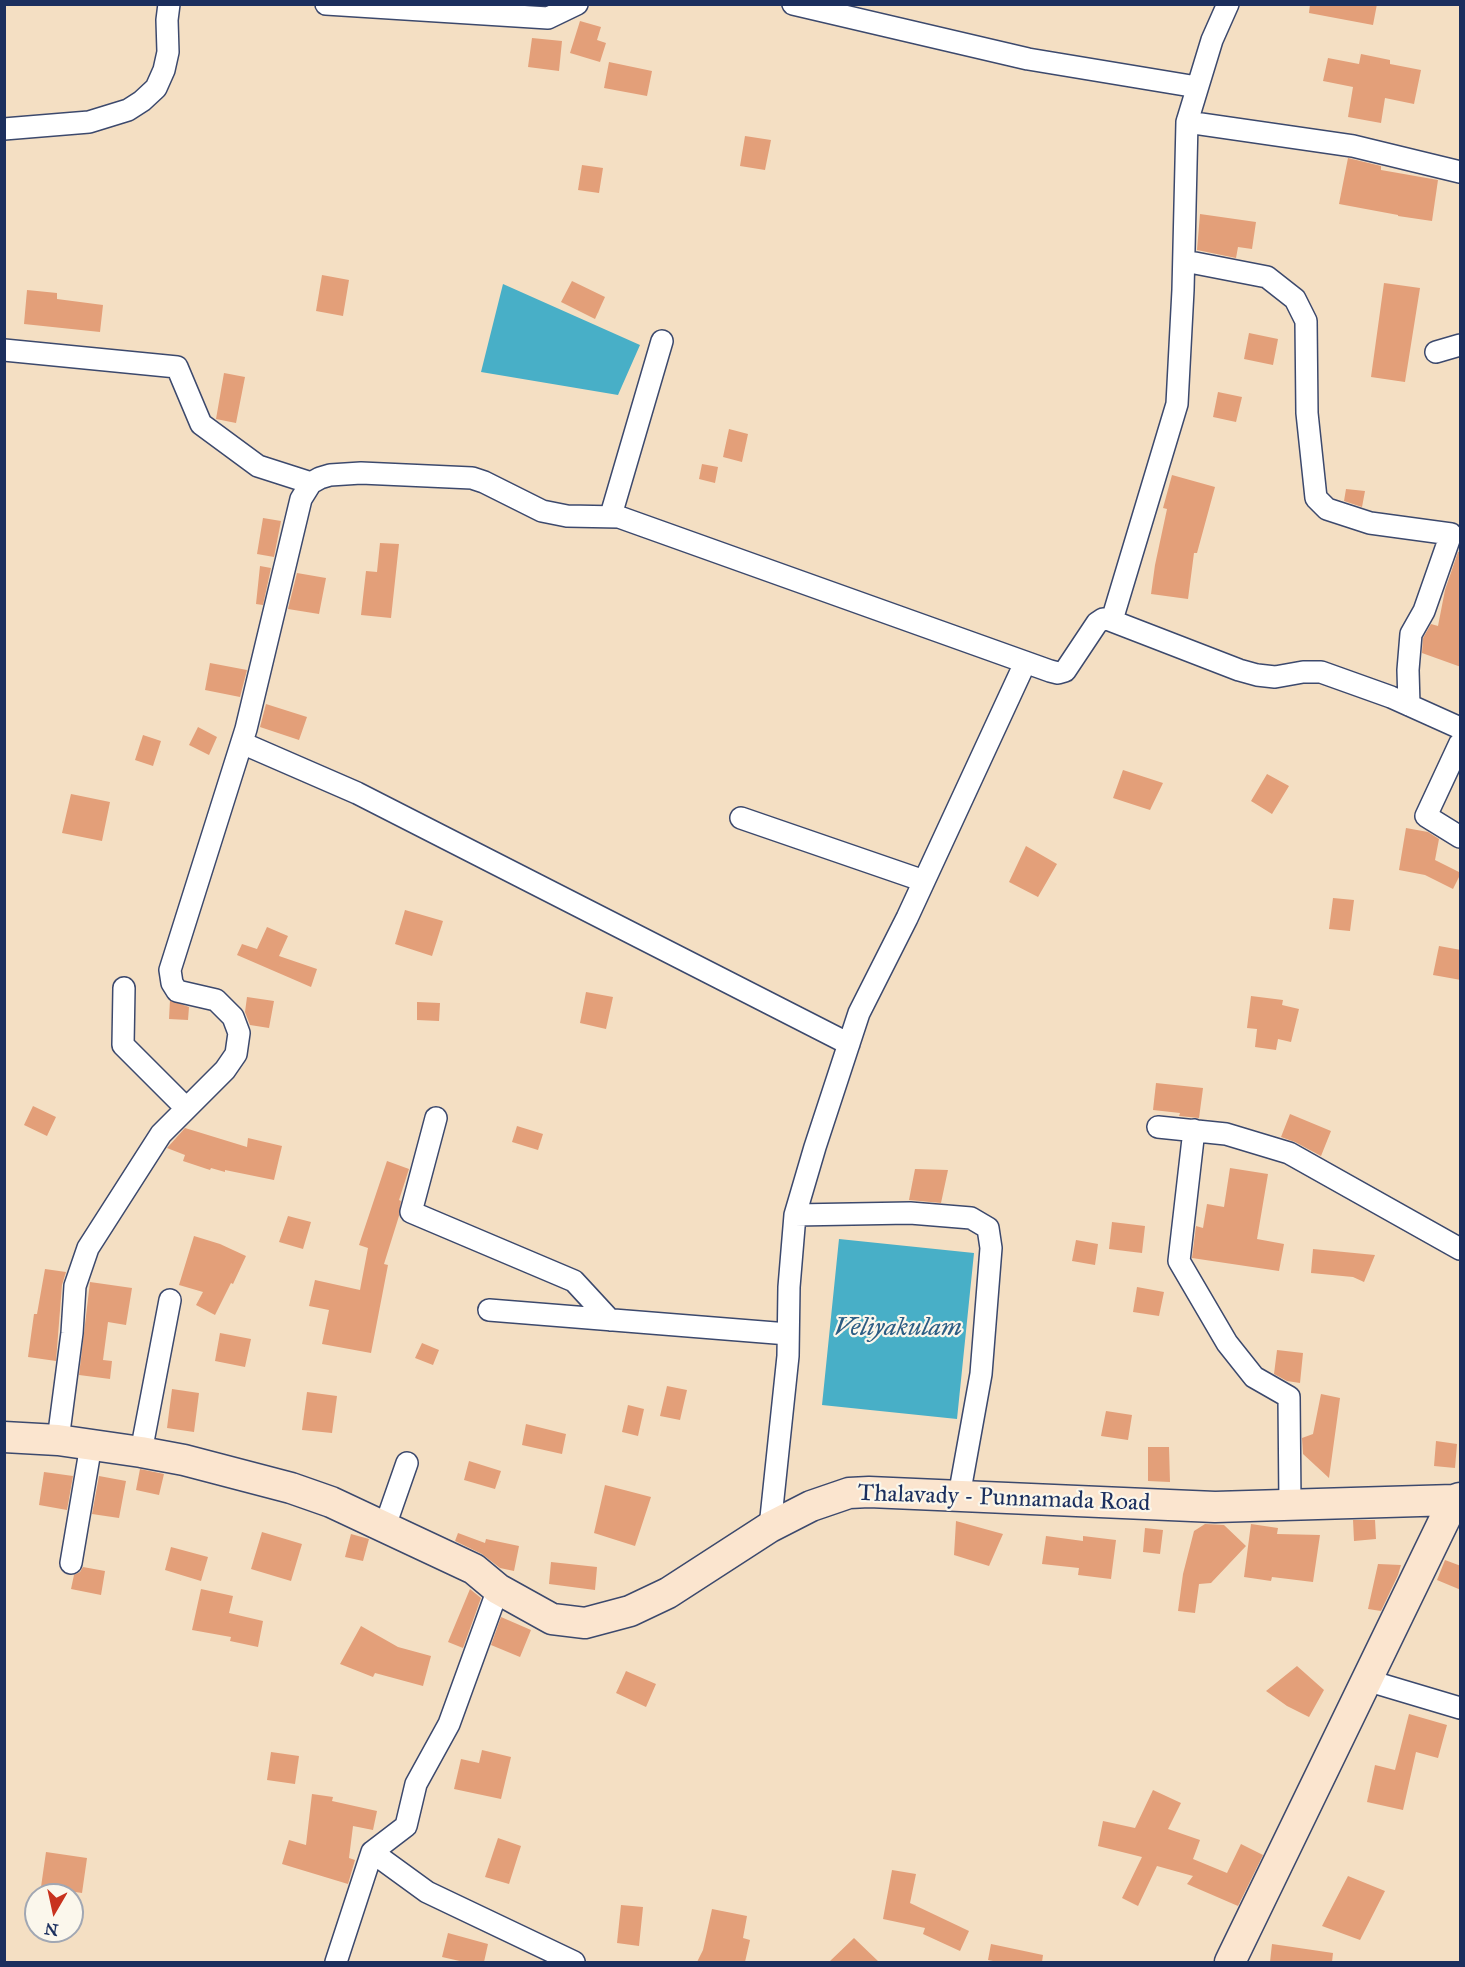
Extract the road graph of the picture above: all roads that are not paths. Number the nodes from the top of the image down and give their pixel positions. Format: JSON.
{"nodes":[{"id":1,"x":169,"y":4,"type":"edge"},
{"id":2,"x":326,"y":4,"type":"edge"},
{"id":3,"x":577,"y":4,"type":"edge"},
{"id":4,"x":793,"y":4,"type":"edge"},
{"id":5,"x":1228,"y":4,"type":"edge"},
{"id":6,"x":514,"y":10,"type":"edge"},
{"id":7,"x":1197,"y":87,"type":"junction"},
{"id":8,"x":1188,"y":122,"type":"junction"},
{"id":9,"x":4,"y":129,"type":"edge"},
{"id":10,"x":1461,"y":172,"type":"edge"},
{"id":11,"x":1184,"y":263,"type":"junction"},
{"id":12,"x":662,"y":341,"type":"dead end"},
{"id":13,"x":1461,"y":345,"type":"edge"},
{"id":14,"x":4,"y":350,"type":"edge"},
{"id":15,"x":1436,"y":352,"type":"dead end"},
{"id":16,"x":311,"y":483,"type":"junction"},
{"id":17,"x":611,"y":515,"type":"junction"},
{"id":18,"x":1456,"y":536,"type":"edge"},
{"id":19,"x":1112,"y":620,"type":"junction"},
{"id":20,"x":1025,"y":663,"type":"junction"},
{"id":21,"x":1409,"y":705,"type":"junction"},
{"id":22,"x":1461,"y":728,"type":"edge"},
{"id":23,"x":242,"y":743,"type":"junction"},
{"id":24,"x":1461,"y":743,"type":"edge"},
{"id":25,"x":741,"y":818,"type":"dead end"},
{"id":26,"x":1461,"y":837,"type":"edge"},
{"id":27,"x":924,"y":880,"type":"junction"},
{"id":28,"x":124,"y":988,"type":"dead end"},
{"id":29,"x":849,"y":1044,"type":"junction"},
{"id":30,"x":186,"y":1108,"type":"junction"},
{"id":31,"x":436,"y":1118,"type":"dead end"},
{"id":32,"x":1158,"y":1127,"type":"dead end"},
{"id":33,"x":1194,"y":1130,"type":"junction"},
{"id":34,"x":795,"y":1215,"type":"junction"},
{"id":35,"x":1461,"y":1249,"type":"edge"},
{"id":36,"x":170,"y":1300,"type":"dead end"},
{"id":37,"x":489,"y":1310,"type":"dead end"},
{"id":38,"x":610,"y":1320,"type":"junction"},
{"id":39,"x":788,"y":1334,"type":"junction"},
{"id":40,"x":4,"y":1437,"type":"edge"},
{"id":41,"x":58,"y":1440,"type":"junction"},
{"id":42,"x":91,"y":1445,"type":"junction"},
{"id":43,"x":141,"y":1452,"type":"junction"},
{"id":44,"x":407,"y":1464,"type":"dead end"},
{"id":45,"x":1458,"y":1493,"type":"edge"},
{"id":46,"x":959,"y":1496,"type":"junction"},
{"id":47,"x":1290,"y":1504,"type":"junction"},
{"id":48,"x":385,"y":1526,"type":"junction"},
{"id":49,"x":770,"y":1527,"type":"junction"},
{"id":50,"x":71,"y":1563,"type":"dead end"},
{"id":51,"x":498,"y":1589,"type":"junction"},
{"id":52,"x":1366,"y":1680,"type":"junction"},
{"id":53,"x":1461,"y":1708,"type":"edge"},
{"id":54,"x":372,"y":1852,"type":"junction"},
{"id":55,"x":336,"y":1962,"type":"edge"},
{"id":56,"x":574,"y":1962,"type":"edge"},
{"id":57,"x":1230,"y":1962,"type":"edge"}],
"edges":[{"from":1,"to":9,"type":"street"},
{"from":2,"to":6,"type":"street"},
{"from":3,"to":6,"type":"street"},
{"from":4,"to":7,"type":"street"},
{"from":5,"to":7,"type":"street"},
{"from":7,"to":8,"type":"street"},
{"from":8,"to":10,"type":"street"},
{"from":8,"to":11,"type":"street"},
{"from":11,"to":18,"type":"street"},
{"from":11,"to":19,"type":"street"},
{"from":12,"to":17,"type":"street"},
{"from":13,"to":15,"type":"street"},
{"from":14,"to":16,"type":"street"},
{"from":16,"to":17,"type":"street"},
{"from":16,"to":23,"type":"street"},
{"from":17,"to":20,"type":"street"},
{"from":18,"to":21,"type":"street"},
{"from":19,"to":20,"type":"street"},
{"from":19,"to":21,"type":"street"},
{"from":20,"to":27,"type":"street"},
{"from":21,"to":22,"type":"street"},
{"from":23,"to":29,"type":"street"},
{"from":23,"to":30,"type":"street"},
{"from":24,"to":26,"type":"street"},
{"from":25,"to":27,"type":"street"},
{"from":27,"to":29,"type":"street"},
{"from":28,"to":30,"type":"street"},
{"from":29,"to":34,"type":"street"},
{"from":30,"to":41,"type":"street"},
{"from":31,"to":38,"type":"street"},
{"from":32,"to":33,"type":"street"},
{"from":33,"to":35,"type":"street"},
{"from":33,"to":47,"type":"street"},
{"from":34,"to":39,"type":"street"},
{"from":34,"to":46,"type":"street"},
{"from":36,"to":43,"type":"street"},
{"from":37,"to":38,"type":"street"},
{"from":38,"to":39,"type":"street"},
{"from":39,"to":49,"type":"street"},
{"from":40,"to":41,"type":"main road","name":"Thalavady - Punnamada Road"},
{"from":41,"to":42,"type":"main road","name":"Thalavady - Punnamada Road"},
{"from":42,"to":43,"type":"main road","name":"Thalavady - Punnamada Road"},
{"from":42,"to":50,"type":"street"},
{"from":43,"to":48,"type":"main road","name":"Thalavady - Punnamada Road"},
{"from":44,"to":48,"type":"street"},
{"from":45,"to":47,"type":"main road","name":"Thalavady - Punnamada Road"},
{"from":45,"to":52,"type":"main road"},
{"from":46,"to":47,"type":"main road","name":"Thalavady - Punnamada Road"},
{"from":46,"to":49,"type":"main road","name":"Thalavady - Punnamada Road"},
{"from":48,"to":51,"type":"main road","name":"Thalavady - Punnamada Road"},
{"from":49,"to":51,"type":"main road","name":"Thalavady - Punnamada Road"},
{"from":51,"to":54,"type":"street"},
{"from":52,"to":53,"type":"street"},
{"from":52,"to":57,"type":"main road"},
{"from":54,"to":55,"type":"street"},
{"from":54,"to":56,"type":"street"}]}
